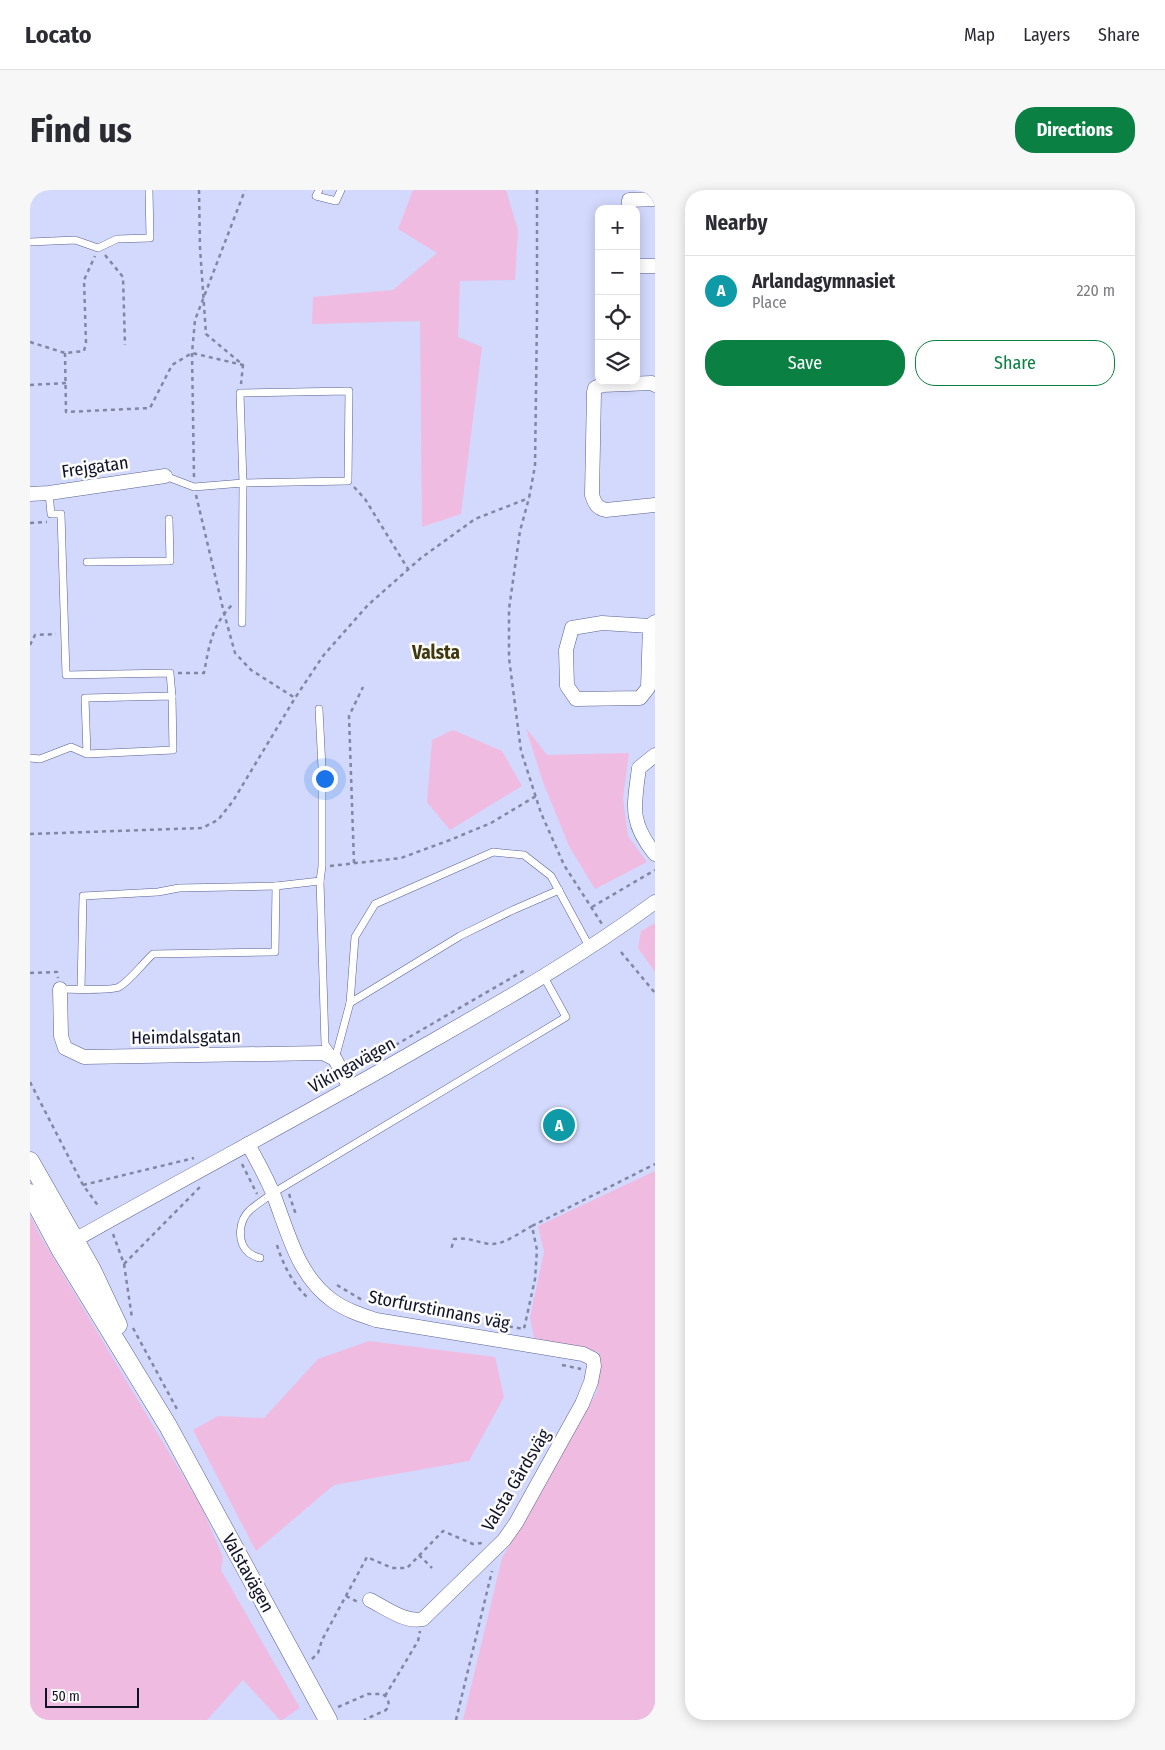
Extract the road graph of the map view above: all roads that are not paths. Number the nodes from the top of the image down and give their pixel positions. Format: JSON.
{"nodes":[{"id":1,"x":149,"y":190,"type":"edge"},
{"id":2,"x":318,"y":190,"type":"edge"},
{"id":3,"x":341,"y":190,"type":"edge"},
{"id":4,"x":655,"y":199,"type":"edge"},
{"id":5,"x":629,"y":205,"type":"edge"},
{"id":6,"x":30,"y":242,"type":"edge"},
{"id":7,"x":640,"y":266,"type":"edge"},
{"id":8,"x":655,"y":266,"type":"edge"},
{"id":9,"x":655,"y":385,"type":"edge"},
{"id":10,"x":164,"y":476,"type":"joint"},
{"id":11,"x":243,"y":483,"type":"junction"},
{"id":12,"x":49,"y":493,"type":"junction"},
{"id":13,"x":30,"y":494,"type":"edge"},
{"id":14,"x":655,"y":505,"type":"edge"},
{"id":15,"x":61,"y":514,"type":"junction"},
{"id":16,"x":69,"y":519,"type":"dead end"},
{"id":17,"x":169,"y":519,"type":"dead end"},
{"id":18,"x":87,"y":562,"type":"dead end"},
{"id":19,"x":242,"y":622,"type":"dead end"},
{"id":20,"x":652,"y":624,"type":"edge"},
{"id":21,"x":172,"y":696,"type":"junction"},
{"id":22,"x":320,"y":709,"type":"dead end"},
{"id":23,"x":87,"y":754,"type":"junction"},
{"id":24,"x":655,"y":755,"type":"edge"},
{"id":25,"x":30,"y":758,"type":"edge"},
{"id":26,"x":655,"y":854,"type":"edge"},
{"id":27,"x":320,"y":881,"type":"junction"},
{"id":28,"x":276,"y":886,"type":"junction"},
{"id":29,"x":559,"y":890,"type":"junction"},
{"id":30,"x":655,"y":902,"type":"edge"},
{"id":31,"x":590,"y":948,"type":"junction"},
{"id":32,"x":544,"y":977,"type":"junction"},
{"id":33,"x":60,"y":989,"type":"joint"},
{"id":34,"x":81,"y":989,"type":"junction"},
{"id":35,"x":350,"y":1003,"type":"junction"},
{"id":36,"x":335,"y":1058,"type":"junction"},
{"id":37,"x":350,"y":1088,"type":"junction"},
{"id":38,"x":248,"y":1144,"type":"junction"},
{"id":39,"x":30,"y":1161,"type":"edge"},
{"id":40,"x":279,"y":1190,"type":"junction"},
{"id":41,"x":30,"y":1193,"type":"edge"},
{"id":42,"x":68,"y":1244,"type":"junction"},
{"id":43,"x":260,"y":1258,"type":"dead end"},
{"id":44,"x":593,"y":1369,"type":"joint"},
{"id":45,"x":370,"y":1600,"type":"dead end"},
{"id":46,"x":336,"y":1714,"type":"edge"}],
"edges":[{"from":1,"to":6,"type":"lane"},
{"from":2,"to":3,"type":"lane"},
{"from":4,"to":5,"type":"street"},
{"from":7,"to":8,"type":"street"},
{"from":9,"to":14,"type":"street"},
{"from":10,"to":11,"type":"lane"},
{"from":10,"to":12,"type":"street","name":"Frejgatan"},
{"from":11,"to":11,"type":"lane"},
{"from":11,"to":19,"type":"lane"},
{"from":12,"to":13,"type":"street","name":"Frejgatan"},
{"from":12,"to":15,"type":"lane"},
{"from":15,"to":16,"type":"lane"},
{"from":15,"to":21,"type":"lane"},
{"from":17,"to":18,"type":"lane"},
{"from":20,"to":20,"type":"street"},
{"from":21,"to":23,"type":"lane"},
{"from":21,"to":23,"type":"lane"},
{"from":22,"to":27,"type":"lane"},
{"from":23,"to":25,"type":"lane"},
{"from":24,"to":26,"type":"street"},
{"from":27,"to":28,"type":"lane"},
{"from":27,"to":36,"type":"lane"},
{"from":28,"to":34,"type":"lane"},
{"from":28,"to":34,"type":"lane"},
{"from":29,"to":31,"type":"lane"},
{"from":29,"to":35,"type":"lane"},
{"from":29,"to":35,"type":"lane"},
{"from":30,"to":31,"type":"street","name":"Vikingavägen"},
{"from":31,"to":32,"type":"street","name":"Vikingavägen"},
{"from":32,"to":37,"type":"street","name":"Vikingavägen"},
{"from":32,"to":40,"type":"lane"},
{"from":33,"to":34,"type":"lane"},
{"from":33,"to":36,"type":"street","name":"Heimdalsgatan"},
{"from":35,"to":36,"type":"lane"},
{"from":36,"to":37,"type":"street"},
{"from":37,"to":38,"type":"street","name":"Vikingavägen"},
{"from":38,"to":40,"type":"street","name":"Storfurstinnans väg"},
{"from":38,"to":42,"type":"street","name":"Vikingavägen"},
{"from":39,"to":42,"type":"street","name":"Valstavägen"},
{"from":40,"to":43,"type":"lane"},
{"from":40,"to":44,"type":"street","name":"Storfurstinnans väg"},
{"from":41,"to":42,"type":"street","name":"Valstavägen"},
{"from":42,"to":46,"type":"street","name":"Valstavägen"},
{"from":44,"to":45,"type":"street","name":"Valsta Gårdsväg"}]}
